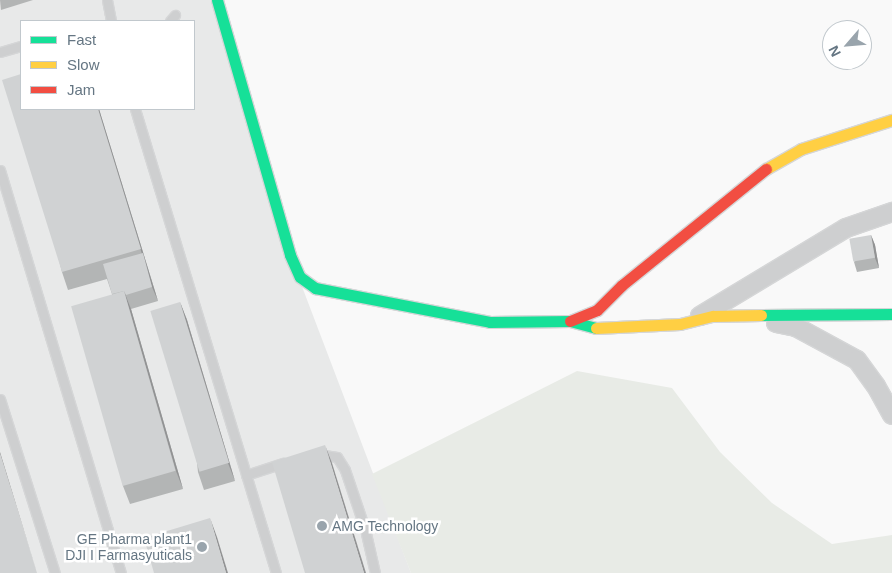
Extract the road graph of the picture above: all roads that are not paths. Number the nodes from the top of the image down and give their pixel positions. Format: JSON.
{"nodes":[{"id":1,"x":107,"y":0,"type":"edge"},
{"id":2,"x":217,"y":0,"type":"edge"},
{"id":3,"x":111,"y":20,"type":"edge"},
{"id":4,"x":20,"y":46,"type":"edge"},
{"id":5,"x":0,"y":52,"type":"edge"},
{"id":6,"x":135,"y":110,"type":"edge"},
{"id":7,"x":892,"y":120,"type":"edge"},
{"id":8,"x":0,"y":170,"type":"edge"},
{"id":9,"x":892,"y":212,"type":"edge"},
{"id":10,"x":892,"y":314,"type":"edge"},
{"id":11,"x":707,"y":317,"type":"junction"},
{"id":12,"x":570,"y":321,"type":"junction"},
{"id":13,"x":0,"y":399,"type":"edge"},
{"id":14,"x":892,"y":415,"type":"edge"},
{"id":15,"x":246,"y":475,"type":"junction"},
{"id":16,"x":55,"y":573,"type":"edge"},
{"id":17,"x":121,"y":573,"type":"edge"},
{"id":18,"x":276,"y":573,"type":"edge"},
{"id":19,"x":376,"y":573,"type":"edge"}],
"edges":[{"from":1,"to":3,"type":"lane"},
{"from":2,"to":12,"type":"street"},
{"from":4,"to":5,"type":"lane"},
{"from":6,"to":15,"type":"lane"},
{"from":7,"to":12,"type":"street"},
{"from":8,"to":17,"type":"lane"},
{"from":9,"to":11,"type":"street"},
{"from":10,"to":11,"type":"street"},
{"from":11,"to":12,"type":"street"},
{"from":11,"to":14,"type":"street"},
{"from":13,"to":16,"type":"lane"},
{"from":15,"to":18,"type":"lane"},
{"from":15,"to":19,"type":"lane"}]}
